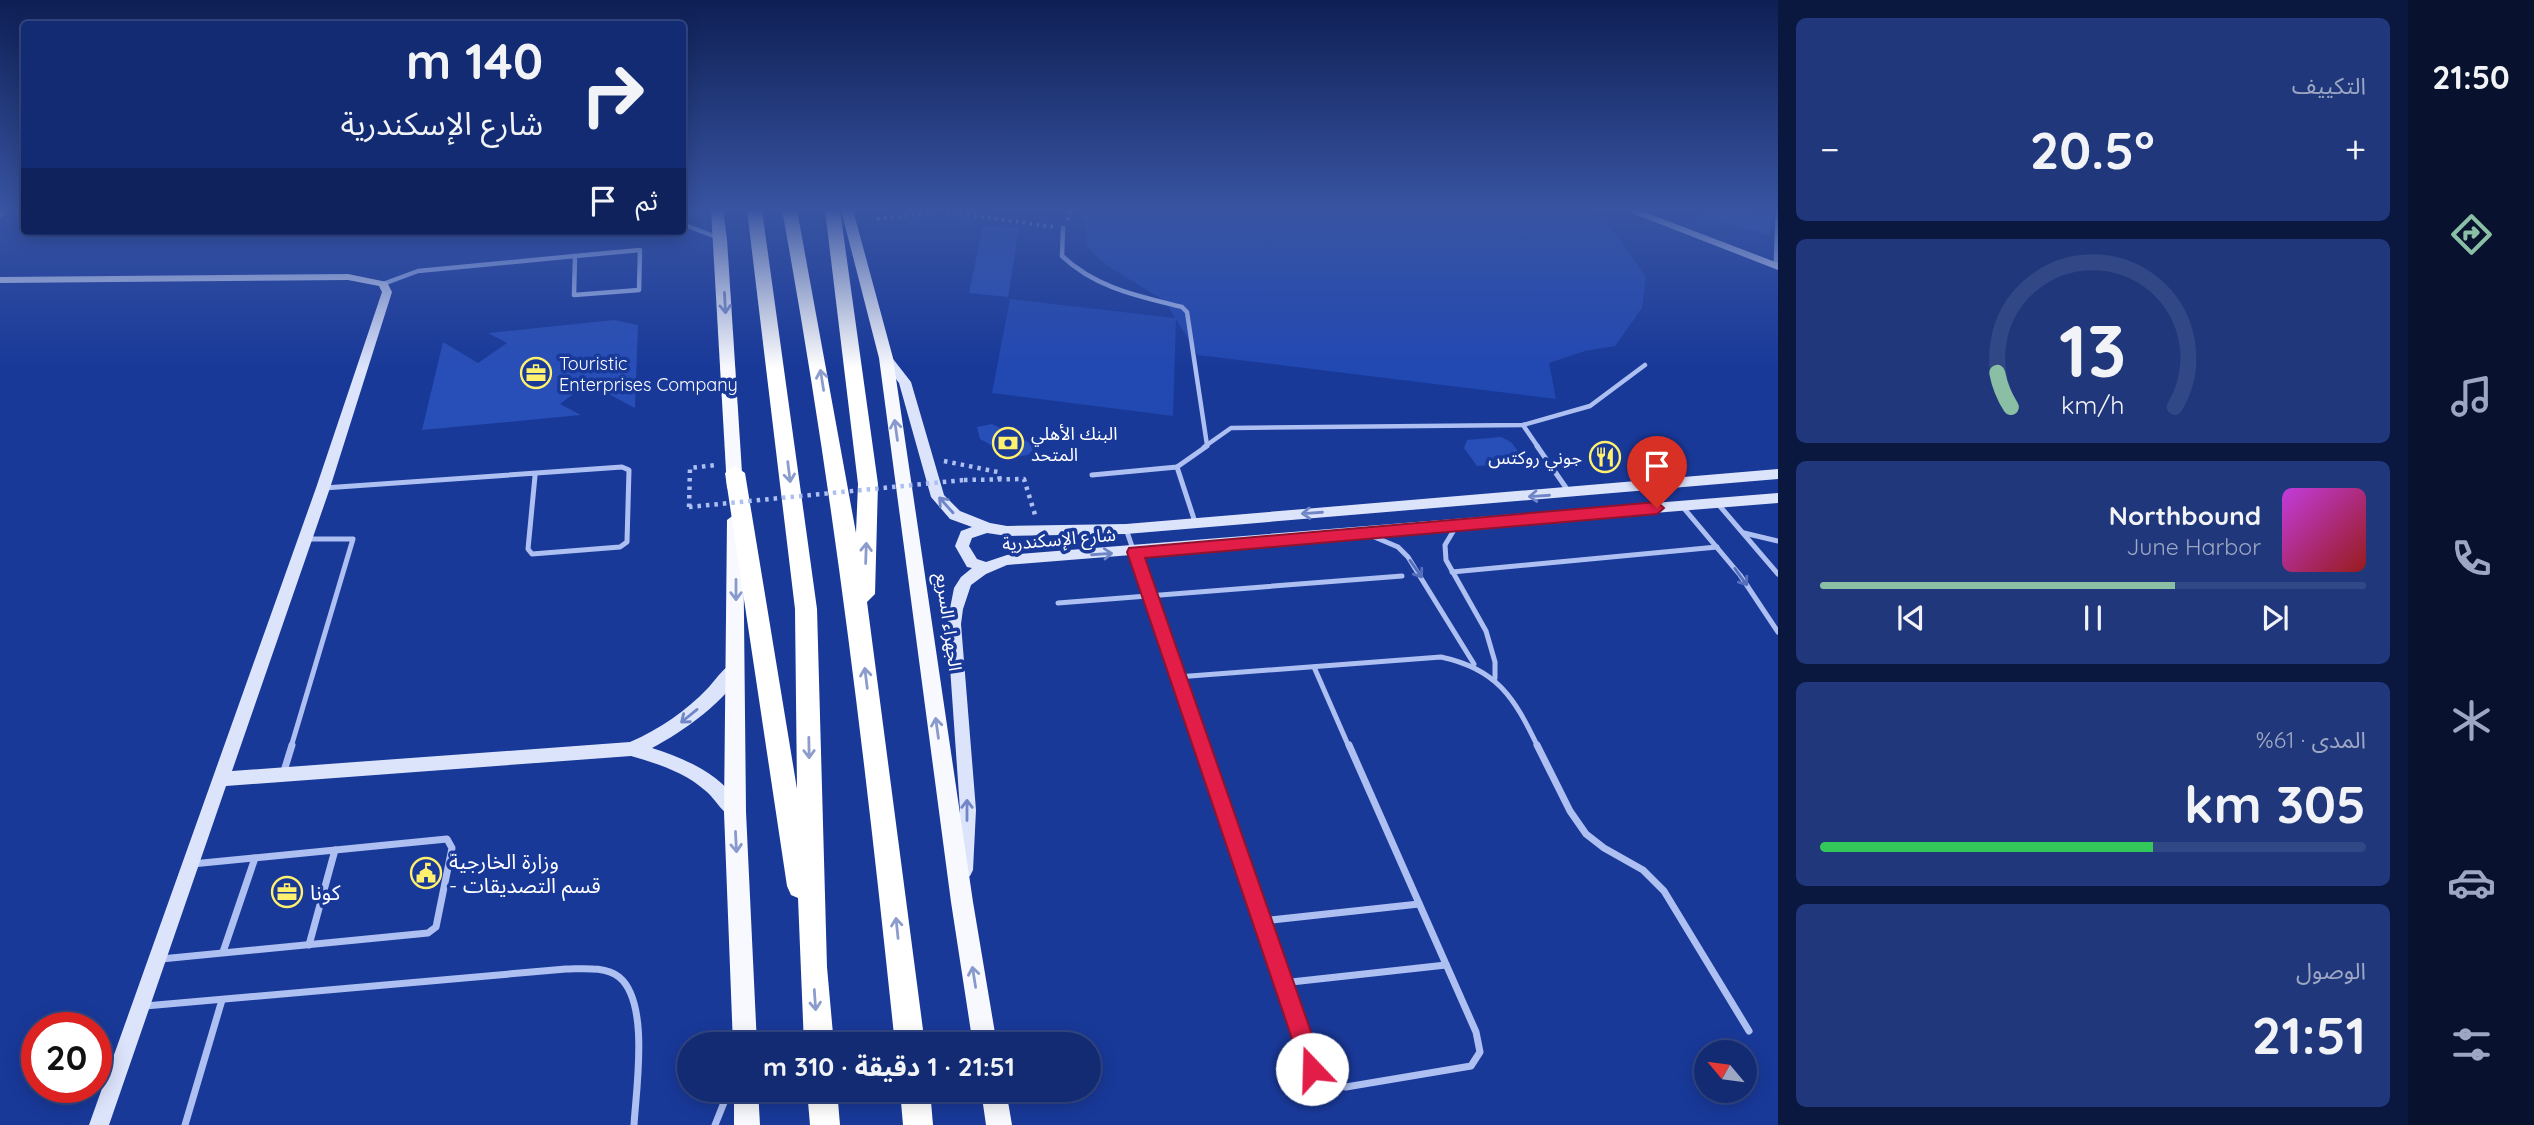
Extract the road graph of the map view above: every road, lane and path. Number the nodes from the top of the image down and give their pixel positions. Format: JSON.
{"nodes":[{"id":1,"x":507,"y":262,"type":"edge"},
{"id":2,"x":575,"y":262,"type":"edge"},
{"id":3,"x":640,"y":262,"type":"edge"},
{"id":4,"x":722,"y":262,"type":"edge"},
{"id":5,"x":761,"y":262,"type":"edge"},
{"id":6,"x":800,"y":262,"type":"edge"},
{"id":7,"x":839,"y":262,"type":"edge"},
{"id":8,"x":861,"y":262,"type":"edge"},
{"id":9,"x":1068,"y":262,"type":"edge"},
{"id":10,"x":0,"y":279,"type":"edge"},
{"id":11,"x":383,"y":284,"type":"junction"},
{"id":12,"x":886,"y":358,"type":"junction"},
{"id":13,"x":1645,"y":365,"type":"dead end"},
{"id":14,"x":1523,"y":425,"type":"junction"},
{"id":15,"x":1207,"y":445,"type":"junction"},
{"id":16,"x":926,"y":457,"type":"junction"},
{"id":17,"x":1177,"y":467,"type":"junction"},
{"id":18,"x":735,"y":468,"type":"junction"},
{"id":19,"x":1778,"y":474,"type":"edge"},
{"id":20,"x":1092,"y":475,"type":"dead end"},
{"id":21,"x":535,"y":476,"type":"junction"},
{"id":22,"x":1000,"y":480,"type":"junction"},
{"id":23,"x":1699,"y":482,"type":"junction"},
{"id":24,"x":1663,"y":485,"type":"junction"},
{"id":25,"x":323,"y":488,"type":"junction"},
{"id":26,"x":1570,"y":494,"type":"junction"},
{"id":27,"x":1778,"y":498,"type":"edge"},
{"id":28,"x":1718,"y":504,"type":"junction"},
{"id":29,"x":1682,"y":506,"type":"junction"},
{"id":30,"x":1195,"y":522,"type":"junction"},
{"id":31,"x":1457,"y":524,"type":"junction"},
{"id":32,"x":988,"y":528,"type":"junction"},
{"id":33,"x":1126,"y":529,"type":"junction"},
{"id":34,"x":1040,"y":530,"type":"junction"},
{"id":35,"x":1362,"y":532,"type":"junction"},
{"id":36,"x":1742,"y":532,"type":"junction"},
{"id":37,"x":305,"y":539,"type":"junction"},
{"id":38,"x":1778,"y":541,"type":"edge"},
{"id":39,"x":1717,"y":547,"type":"junction"},
{"id":40,"x":1135,"y":552,"type":"junction"},
{"id":41,"x":986,"y":567,"type":"junction"},
{"id":42,"x":1452,"y":572,"type":"junction"},
{"id":43,"x":1778,"y":574,"type":"edge"},
{"id":44,"x":1402,"y":576,"type":"dead end"},
{"id":45,"x":1149,"y":596,"type":"junction"},
{"id":46,"x":1058,"y":603,"type":"dead end"},
{"id":47,"x":1778,"y":632,"type":"edge"},
{"id":48,"x":862,"y":645,"type":"junction"},
{"id":49,"x":1474,"y":664,"type":"junction"},
{"id":50,"x":1314,"y":667,"type":"junction"},
{"id":51,"x":736,"y":668,"type":"junction"},
{"id":52,"x":1177,"y":677,"type":"junction"},
{"id":53,"x":1494,"y":678,"type":"junction"},
{"id":54,"x":631,"y":749,"type":"junction"},
{"id":55,"x":283,"y":774,"type":"junction"},
{"id":56,"x":220,"y":779,"type":"junction"},
{"id":57,"x":735,"y":812,"type":"junction"},
{"id":58,"x":335,"y":850,"type":"junction"},
{"id":59,"x":255,"y":858,"type":"junction"},
{"id":60,"x":191,"y":864,"type":"junction"},
{"id":61,"x":962,"y":902,"type":"junction"},
{"id":62,"x":1419,"y":905,"type":"junction"},
{"id":63,"x":1262,"y":921,"type":"junction"},
{"id":64,"x":309,"y":945,"type":"junction"},
{"id":65,"x":223,"y":953,"type":"junction"},
{"id":66,"x":158,"y":959,"type":"junction"},
{"id":67,"x":1446,"y":965,"type":"junction"},
{"id":68,"x":813,"y":967,"type":"junction"},
{"id":69,"x":1282,"y":983,"type":"junction"},
{"id":70,"x":222,"y":1000,"type":"junction"},
{"id":71,"x":141,"y":1006,"type":"junction"},
{"id":72,"x":1749,"y":1031,"type":"dead end"},
{"id":73,"x":744,"y":1032,"type":"edge"},
{"id":74,"x":818,"y":1032,"type":"edge"},
{"id":75,"x":908,"y":1032,"type":"edge"},
{"id":76,"x":983,"y":1032,"type":"edge"},
{"id":77,"x":724,"y":1102,"type":"edge"},
{"id":78,"x":746,"y":1102,"type":"edge"},
{"id":79,"x":823,"y":1102,"type":"edge"},
{"id":80,"x":916,"y":1102,"type":"edge"},
{"id":81,"x":995,"y":1102,"type":"edge"},
{"id":82,"x":99,"y":1125,"type":"edge"},
{"id":83,"x":185,"y":1125,"type":"edge"},
{"id":84,"x":634,"y":1125,"type":"edge"},
{"id":85,"x":715,"y":1125,"type":"edge"},
{"id":86,"x":747,"y":1125,"type":"edge"},
{"id":87,"x":825,"y":1125,"type":"edge"},
{"id":88,"x":918,"y":1125,"type":"edge"},
{"id":89,"x":999,"y":1125,"type":"edge"}],
"edges":[{"from":1,"to":11,"type":"lane"},
{"from":2,"to":3,"type":"lane"},
{"from":4,"to":18,"type":"main road","one_way":true},
{"from":5,"to":68,"type":"highway","one_way":true},
{"from":48,"to":6,"type":"highway","one_way":true},
{"from":48,"to":7,"type":"highway","one_way":true},
{"from":8,"to":12,"type":"main road","name":"الجهراء السريع"},
{"from":9,"to":15,"type":"lane"},
{"from":10,"to":11,"type":"street"},
{"from":11,"to":25,"type":"street"},
{"from":12,"to":16,"type":"street","name":"شارع الإسكندرية"},
{"from":61,"to":12,"type":"main road","name":"الجهراء السريع","one_way":true},
{"from":13,"to":14,"type":"lane"},
{"from":14,"to":15,"type":"lane"},
{"from":14,"to":26,"type":"lane"},
{"from":15,"to":17,"type":"lane"},
{"from":16,"to":22,"type":"path"},
{"from":32,"to":16,"type":"street","name":"شارع الإسكندرية","one_way":true},
{"from":17,"to":20,"type":"lane"},
{"from":17,"to":30,"type":"lane"},
{"from":18,"to":22,"type":"path","bridge":true},
{"from":18,"to":51,"type":"main road","one_way":true},
{"from":18,"to":68,"type":"highway"},
{"from":19,"to":23,"type":"street","name":"شارع الإسكندرية"},
{"from":21,"to":21,"type":"lane"},
{"from":21,"to":25,"type":"lane"},
{"from":22,"to":34,"type":"path"},
{"from":23,"to":24,"type":"street","name":"شارع الإسكندرية"},
{"from":23,"to":28,"type":"street"},
{"from":24,"to":26,"type":"street","name":"شارع الإسكندرية"},
{"from":24,"to":29,"type":"street"},
{"from":25,"to":37,"type":"street"},
{"from":26,"to":30,"type":"street","name":"شارع الإسكندرية","one_way":true},
{"from":27,"to":28,"type":"street","name":"شارع الإسكندرية"},
{"from":28,"to":29,"type":"street","name":"شارع الإسكندرية"},
{"from":28,"to":36,"type":"lane"},
{"from":29,"to":31,"type":"street","name":"شارع الإسكندرية"},
{"from":29,"to":39,"type":"lane"},
{"from":30,"to":33,"type":"street","name":"شارع الإسكندرية"},
{"from":31,"to":35,"type":"street","name":"شارع الإسكندرية"},
{"from":31,"to":42,"type":"lane"},
{"from":32,"to":34,"type":"street","name":"شارع الإسكندرية"},
{"from":32,"to":41,"type":"street"},
{"from":33,"to":34,"type":"street","name":"شارع الإسكندرية"},
{"from":33,"to":40,"type":"lane"},
{"from":35,"to":40,"type":"street","name":"شارع الإسكندرية"},
{"from":35,"to":49,"type":"lane","one_way":true},
{"from":36,"to":38,"type":"lane"},
{"from":36,"to":43,"type":"lane"},
{"from":37,"to":55,"type":"lane"},
{"from":37,"to":56,"type":"street"},
{"from":39,"to":42,"type":"lane"},
{"from":39,"to":47,"type":"lane","one_way":true},
{"from":41,"to":40,"type":"street","name":"شارع الإسكندرية","one_way":true},
{"from":40,"to":45,"type":"lane"},
{"from":61,"to":41,"type":"street","name":"شارع الإسكندرية","one_way":true},
{"from":42,"to":53,"type":"lane"},
{"from":44,"to":45,"type":"lane"},
{"from":45,"to":46,"type":"lane"},
{"from":45,"to":52,"type":"lane"},
{"from":75,"to":48,"type":"highway","one_way":true},
{"from":49,"to":50,"type":"lane"},
{"from":49,"to":53,"type":"lane"},
{"from":50,"to":52,"type":"lane"},
{"from":50,"to":62,"type":"lane"},
{"from":51,"to":54,"type":"street","one_way":true},
{"from":51,"to":57,"type":"main road"},
{"from":52,"to":63,"type":"lane"},
{"from":53,"to":72,"type":"lane"},
{"from":54,"to":55,"type":"street"},
{"from":54,"to":57,"type":"street"},
{"from":55,"to":56,"type":"street"},
{"from":56,"to":60,"type":"street"},
{"from":57,"to":73,"type":"main road","one_way":true},
{"from":58,"to":59,"type":"lane"},
{"from":58,"to":64,"type":"lane"},
{"from":58,"to":64,"type":"lane"},
{"from":59,"to":60,"type":"lane"},
{"from":59,"to":65,"type":"lane"},
{"from":60,"to":66,"type":"street"},
{"from":76,"to":61,"type":"main road","name":"الجهراء السريع","one_way":true},
{"from":62,"to":63,"type":"lane"},
{"from":62,"to":67,"type":"lane"},
{"from":63,"to":69,"type":"lane"},
{"from":64,"to":65,"type":"lane"},
{"from":65,"to":66,"type":"lane"},
{"from":66,"to":71,"type":"street"},
{"from":67,"to":69,"type":"lane"},
{"from":67,"to":69,"type":"lane"},
{"from":68,"to":74,"type":"highway","one_way":true},
{"from":70,"to":71,"type":"lane"},
{"from":70,"to":83,"type":"lane"},
{"from":70,"to":84,"type":"lane"},
{"from":71,"to":82,"type":"street"},
{"from":77,"to":85,"type":"lane"},
{"from":78,"to":86,"type":"main road"},
{"from":79,"to":87,"type":"highway"},
{"from":80,"to":88,"type":"highway"},
{"from":81,"to":89,"type":"main road"}]}
